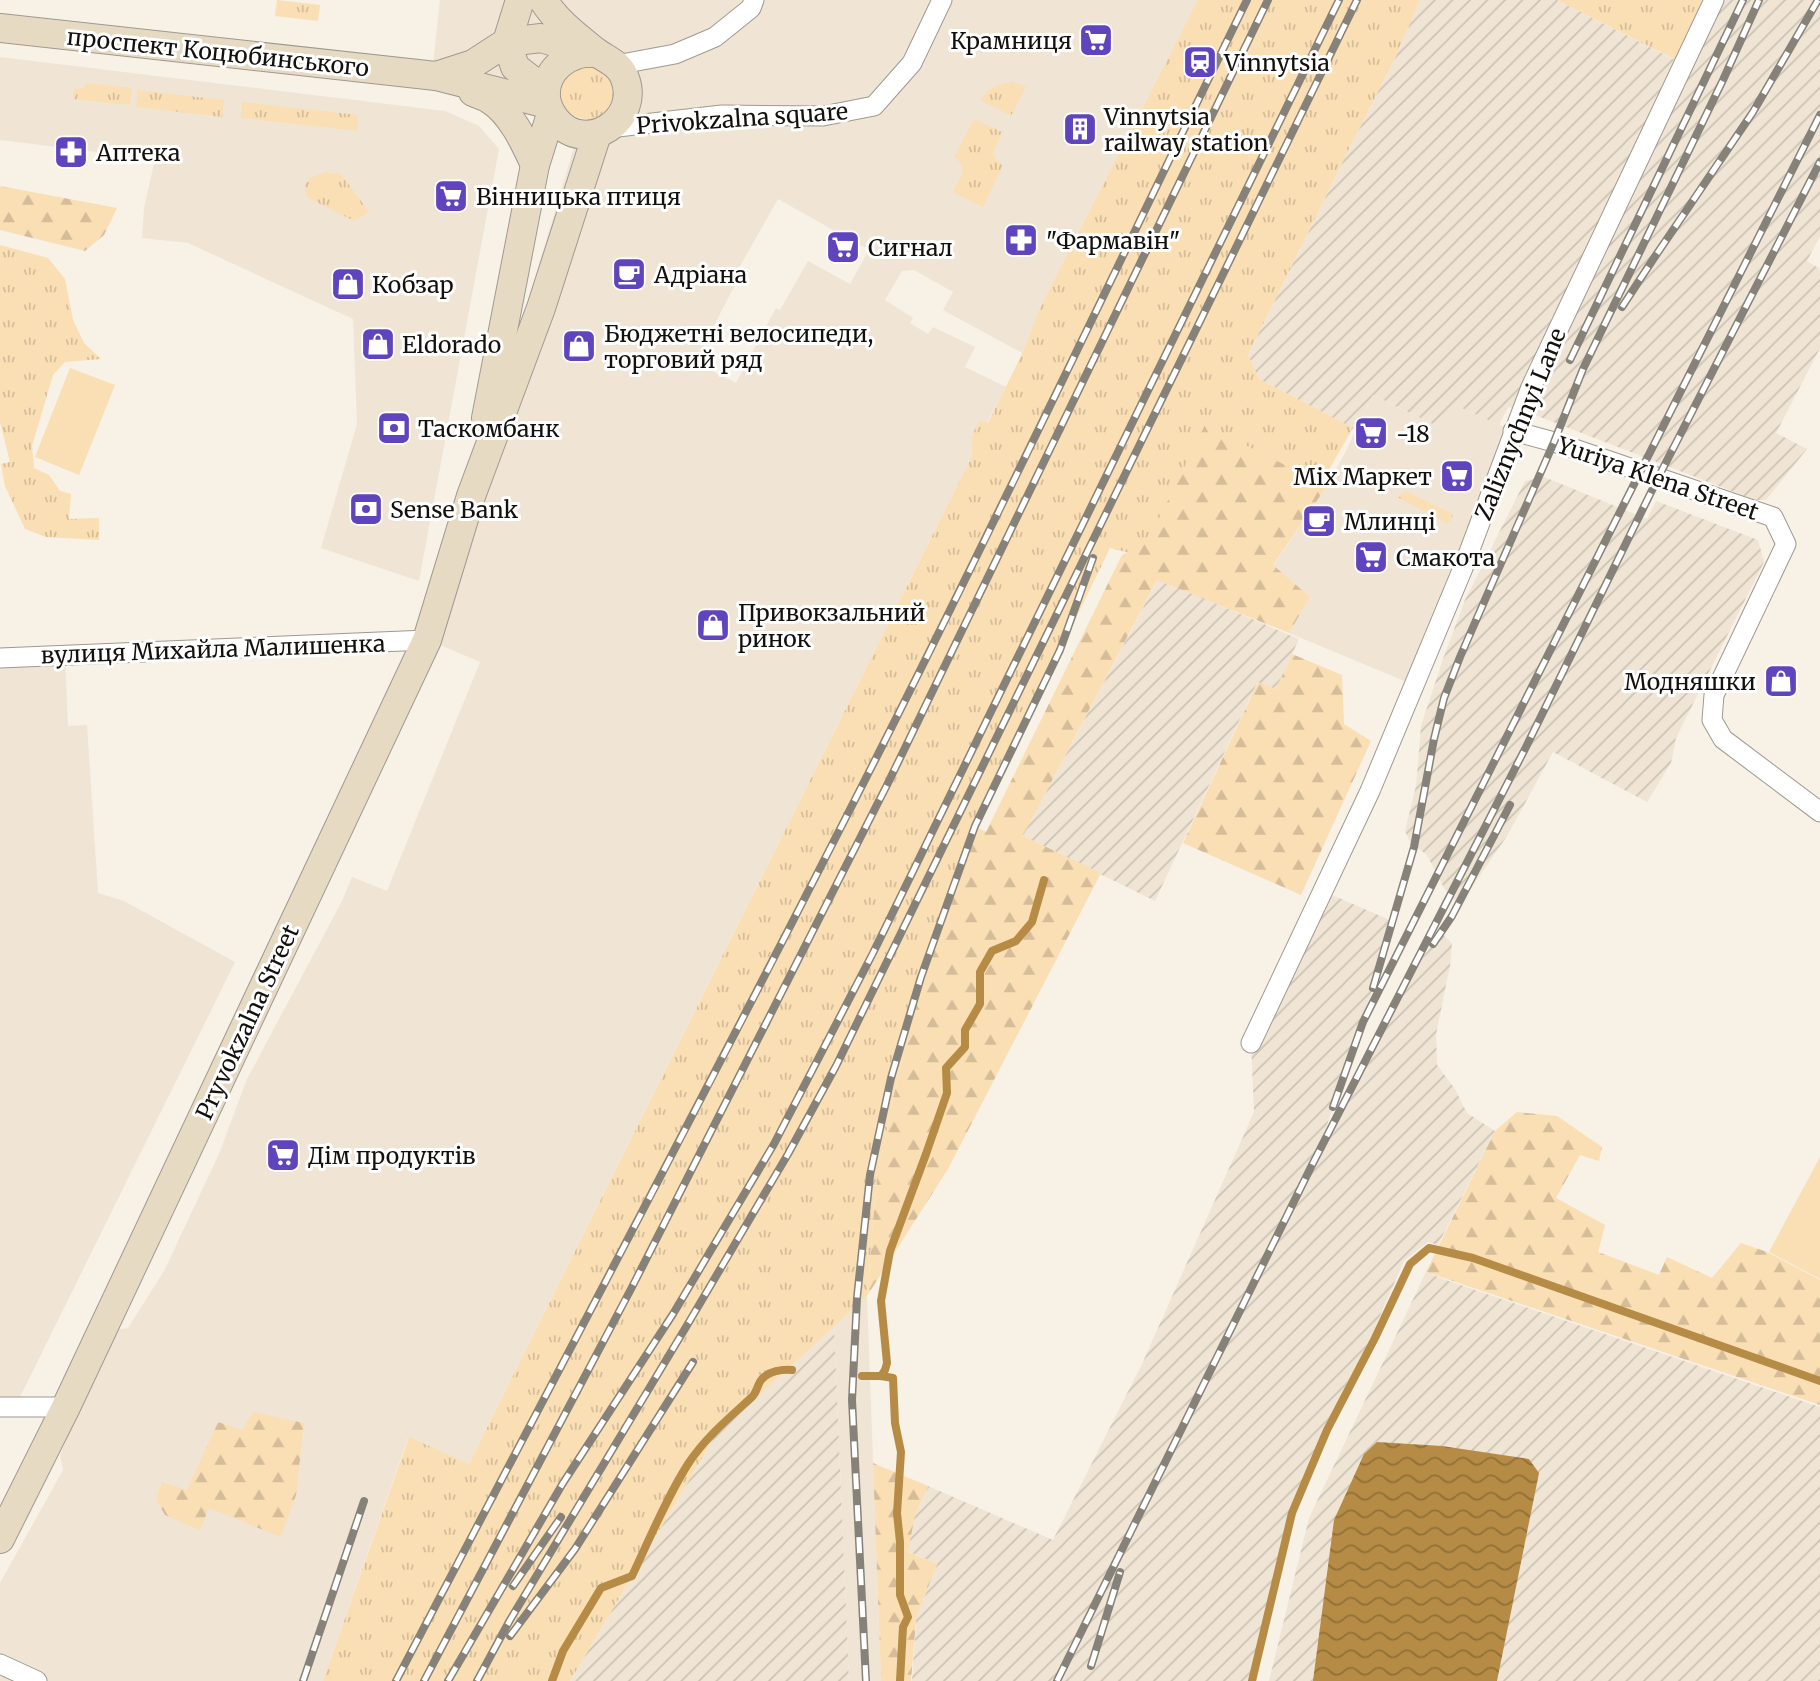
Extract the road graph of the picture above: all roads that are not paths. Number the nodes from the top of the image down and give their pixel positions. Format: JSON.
{"nodes":[{"id":1,"x":520,"y":0,"type":"edge"},
{"id":2,"x":543,"y":0,"type":"edge"},
{"id":3,"x":754,"y":0,"type":"edge"},
{"id":4,"x":942,"y":0,"type":"edge"},
{"id":5,"x":1714,"y":0,"type":"edge"},
{"id":6,"x":0,"y":28,"type":"edge"},
{"id":7,"x":507,"y":42,"type":"junction"},
{"id":8,"x":601,"y":58,"type":"junction"},
{"id":9,"x":436,"y":76,"type":"junction"},
{"id":10,"x":548,"y":103,"type":"junction"},
{"id":11,"x":603,"y":131,"type":"junction"},
{"id":12,"x":535,"y":165,"type":"junction"},
{"id":13,"x":1513,"y":431,"type":"junction"},
{"id":14,"x":471,"y":496,"type":"junction"},
{"id":15,"x":427,"y":640,"type":"junction"},
{"id":16,"x":0,"y":658,"type":"edge"},
{"id":17,"x":1820,"y":813,"type":"edge"},
{"id":18,"x":1251,"y":1044,"type":"dead end"},
{"id":19,"x":0,"y":1407,"type":"edge"},
{"id":20,"x":66,"y":1407,"type":"junction"},
{"id":21,"x":0,"y":1539,"type":"edge"},
{"id":22,"x":0,"y":1664,"type":"edge"},
{"id":23,"x":37,"y":1681,"type":"edge"}],
"edges":[{"from":1,"to":7,"type":"main road"},
{"from":2,"to":8,"type":"main road"},
{"from":3,"to":8,"type":"street"},
{"from":4,"to":11,"type":"street","name":"Privokzalna square"},
{"from":5,"to":13,"type":"street","name":"Zaliznychnyi Lane"},
{"from":6,"to":9,"type":"main road","name":"проспект Коцюбинського"},
{"from":7,"to":8,"type":"main road"},
{"from":7,"to":9,"type":"main road"},
{"from":7,"to":10,"type":"main road"},
{"from":8,"to":10,"type":"main road"},
{"from":8,"to":11,"type":"main road"},
{"from":9,"to":10,"type":"main road"},
{"from":9,"to":12,"type":"main road"},
{"from":10,"to":11,"type":"main road"},
{"from":10,"to":12,"type":"main road"},
{"from":11,"to":14,"type":"main road"},
{"from":12,"to":14,"type":"main road"},
{"from":13,"to":17,"type":"street","name":"Yuriya Klena Street"},
{"from":13,"to":18,"type":"street","name":"Zaliznychnyi Lane"},
{"from":14,"to":15,"type":"main road","name":"Pryvokzalna Street"},
{"from":15,"to":16,"type":"street","name":"вулиця Михайла Малишенка"},
{"from":15,"to":20,"type":"main road","name":"Pryvokzalna Street"},
{"from":19,"to":20,"type":"street"},
{"from":20,"to":21,"type":"main road","name":"Pryvokzalna Street"},
{"from":22,"to":23,"type":"street"}]}
